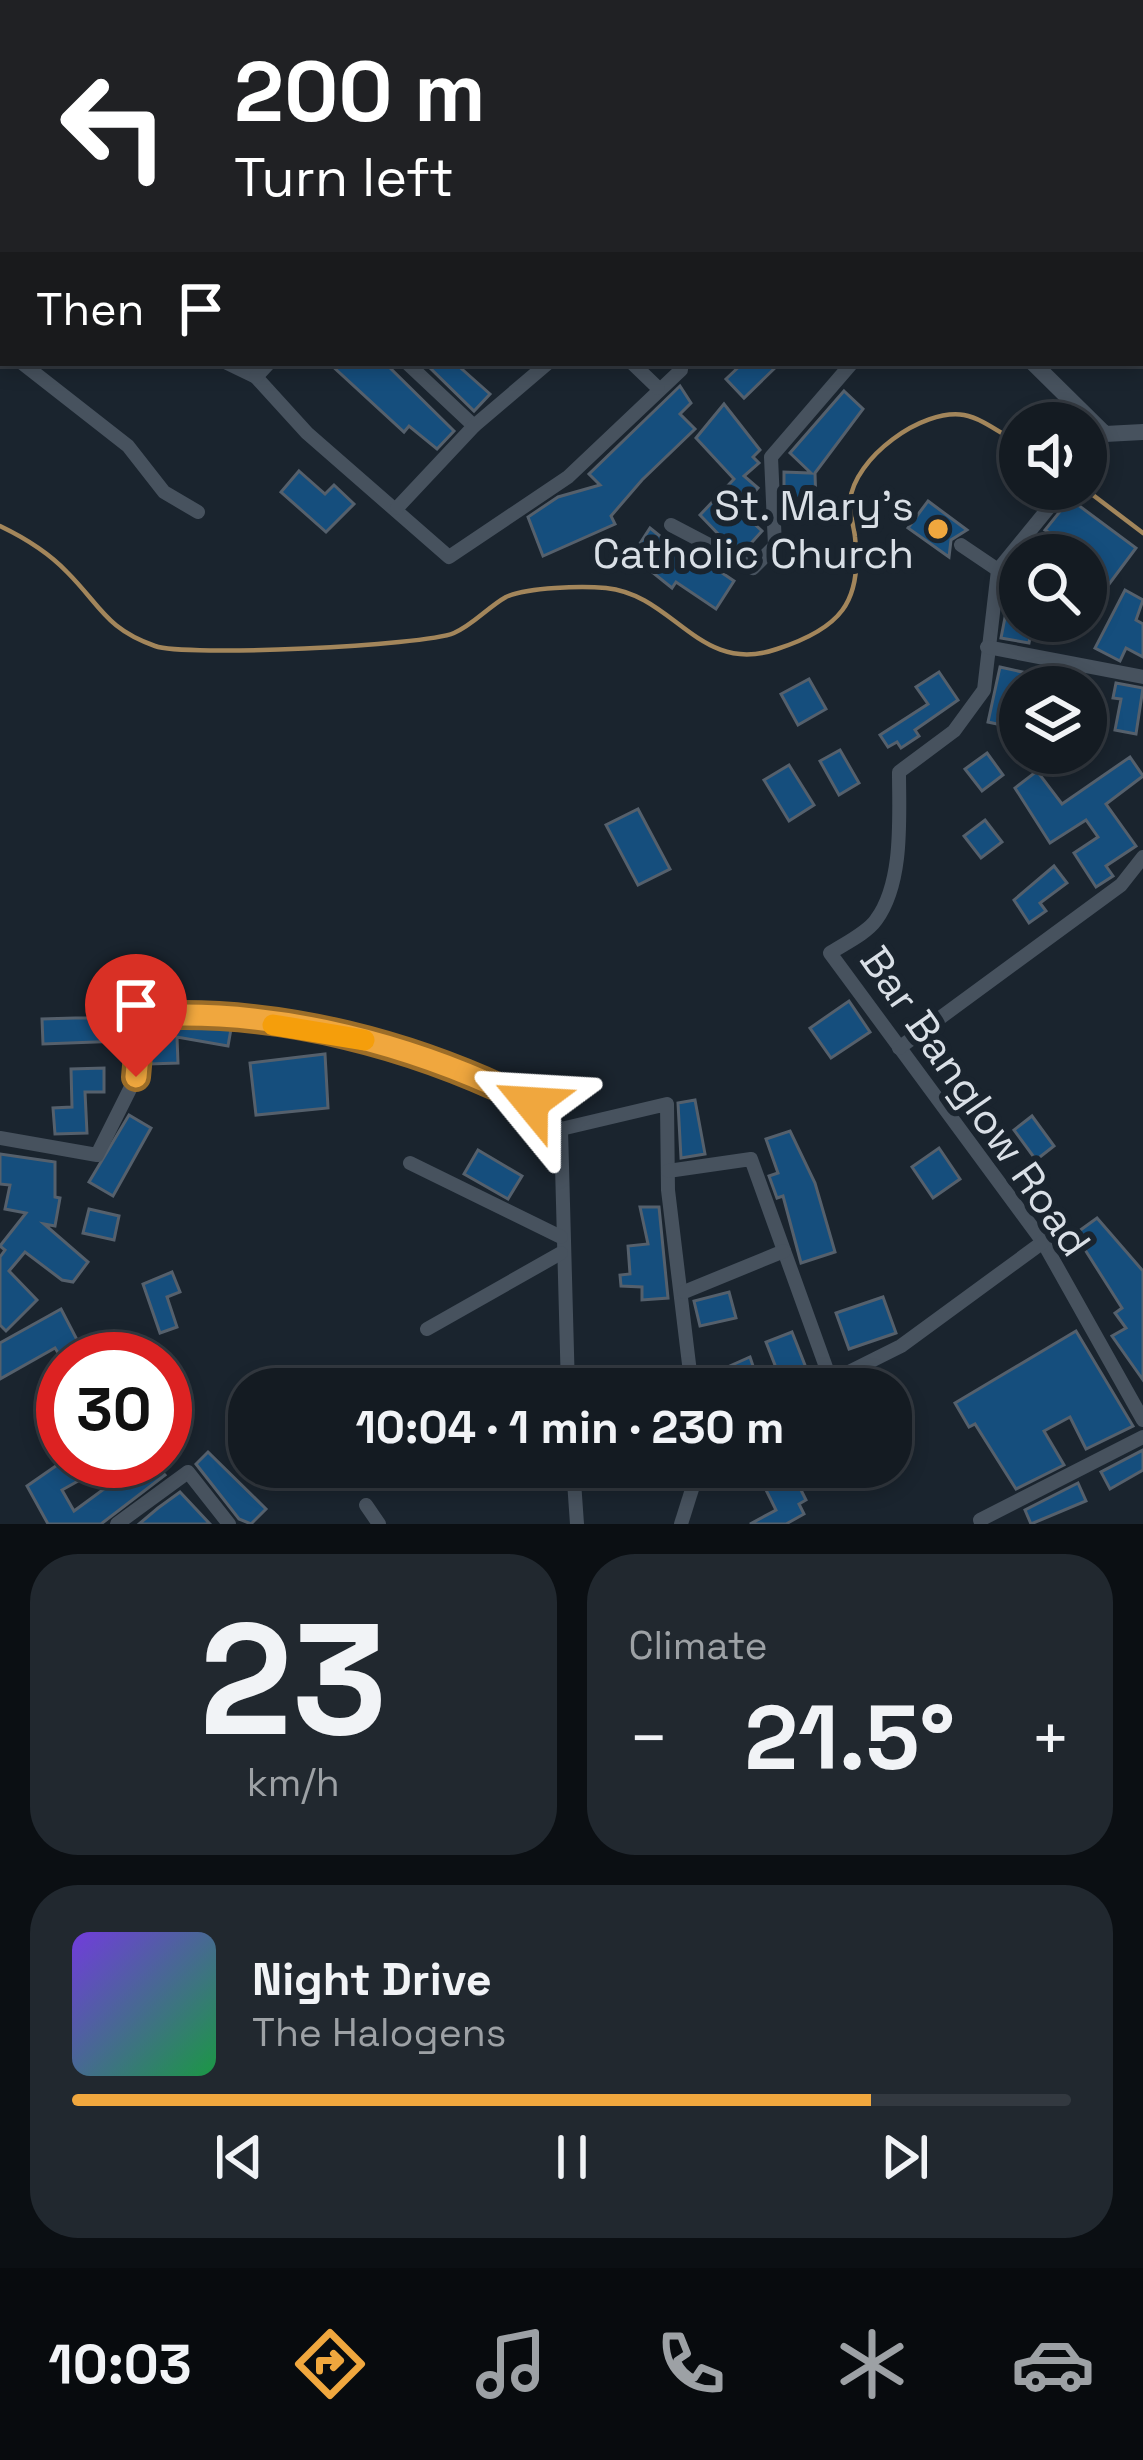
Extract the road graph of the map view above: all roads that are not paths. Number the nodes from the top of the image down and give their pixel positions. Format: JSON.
{"nodes":[{"id":1,"x":26,"y":366,"type":"edge"},
{"id":2,"x":233,"y":366,"type":"edge"},
{"id":3,"x":265,"y":366,"type":"edge"},
{"id":4,"x":410,"y":366,"type":"edge"},
{"id":5,"x":544,"y":366,"type":"edge"},
{"id":6,"x":635,"y":366,"type":"edge"},
{"id":7,"x":681,"y":366,"type":"edge"},
{"id":8,"x":849,"y":366,"type":"edge"},
{"id":9,"x":1036,"y":366,"type":"edge"},
{"id":10,"x":256,"y":377,"type":"junction"},
{"id":11,"x":658,"y":388,"type":"junction"},
{"id":12,"x":1073,"y":402,"type":"edge"},
{"id":13,"x":474,"y":425,"type":"junction"},
{"id":14,"x":1143,"y":432,"type":"edge"},
{"id":15,"x":1107,"y":434,"type":"edge"},
{"id":16,"x":397,"y":508,"type":"junction"},
{"id":17,"x":1048,"y":510,"type":"edge"},
{"id":18,"x":198,"y":512,"type":"dead end"},
{"id":19,"x":671,"y":525,"type":"dead end"},
{"id":20,"x":961,"y":545,"type":"dead end"},
{"id":21,"x":998,"y":570,"type":"junction"},
{"id":22,"x":987,"y":647,"type":"junction"},
{"id":23,"x":1143,"y":677,"type":"edge"},
{"id":24,"x":1143,"y":857,"type":"edge"},
{"id":25,"x":899,"y":1048,"type":"junction"},
{"id":26,"x":561,"y":1129,"type":"junction"},
{"id":27,"x":0,"y":1138,"type":"edge"},
{"id":28,"x":410,"y":1162,"type":"dead end"},
{"id":29,"x":668,"y":1171,"type":"junction"},
{"id":30,"x":561,"y":1237,"type":"junction"},
{"id":31,"x":1043,"y":1242,"type":"junction"},
{"id":32,"x":784,"y":1251,"type":"junction"},
{"id":33,"x":561,"y":1253,"type":"junction"},
{"id":34,"x":684,"y":1292,"type":"junction"},
{"id":35,"x":427,"y":1329,"type":"dead end"},
{"id":36,"x":567,"y":1368,"type":"edge"},
{"id":37,"x":690,"y":1368,"type":"edge"},
{"id":38,"x":826,"y":1368,"type":"edge"},
{"id":39,"x":857,"y":1368,"type":"edge"},
{"id":40,"x":1143,"y":1420,"type":"edge"},
{"id":41,"x":1143,"y":1437,"type":"edge"},
{"id":42,"x":574,"y":1488,"type":"edge"},
{"id":43,"x":692,"y":1488,"type":"edge"},
{"id":44,"x":366,"y":1505,"type":"dead end"},
{"id":45,"x":980,"y":1520,"type":"dead end"},
{"id":46,"x":117,"y":1524,"type":"edge"},
{"id":47,"x":229,"y":1524,"type":"edge"},
{"id":48,"x":379,"y":1524,"type":"edge"},
{"id":49,"x":577,"y":1524,"type":"edge"},
{"id":50,"x":681,"y":1524,"type":"edge"}],
"edges":[{"from":1,"to":18,"type":"street"},
{"from":2,"to":10,"type":"street"},
{"from":3,"to":10,"type":"street"},
{"from":4,"to":13,"type":"street"},
{"from":5,"to":13,"type":"street"},
{"from":6,"to":11,"type":"street"},
{"from":7,"to":11,"type":"street"},
{"from":8,"to":19,"type":"street"},
{"from":9,"to":12,"type":"street"},
{"from":10,"to":16,"type":"street"},
{"from":11,"to":16,"type":"street"},
{"from":13,"to":16,"type":"street"},
{"from":14,"to":15,"type":"street"},
{"from":17,"to":21,"type":"street"},
{"from":20,"to":21,"type":"street"},
{"from":21,"to":22,"type":"street","name":"Bar Banglow Road"},
{"from":22,"to":23,"type":"street"},
{"from":22,"to":25,"type":"street","name":"Bar Banglow Road"},
{"from":24,"to":25,"type":"street"},
{"from":25,"to":31,"type":"street","name":"Bar Banglow Road"},
{"from":26,"to":27,"type":"street"},
{"from":26,"to":29,"type":"street"},
{"from":26,"to":30,"type":"street"},
{"from":28,"to":30,"type":"street"},
{"from":29,"to":32,"type":"street"},
{"from":29,"to":34,"type":"street"},
{"from":30,"to":33,"type":"street"},
{"from":31,"to":39,"type":"street"},
{"from":31,"to":40,"type":"street","name":"Bar Banglow Road"},
{"from":32,"to":34,"type":"street"},
{"from":32,"to":38,"type":"street"},
{"from":33,"to":35,"type":"street"},
{"from":33,"to":36,"type":"street"},
{"from":34,"to":37,"type":"street"},
{"from":41,"to":45,"type":"street"},
{"from":42,"to":49,"type":"street"},
{"from":43,"to":50,"type":"street"},
{"from":44,"to":48,"type":"street"},
{"from":46,"to":47,"type":"street"}]}
